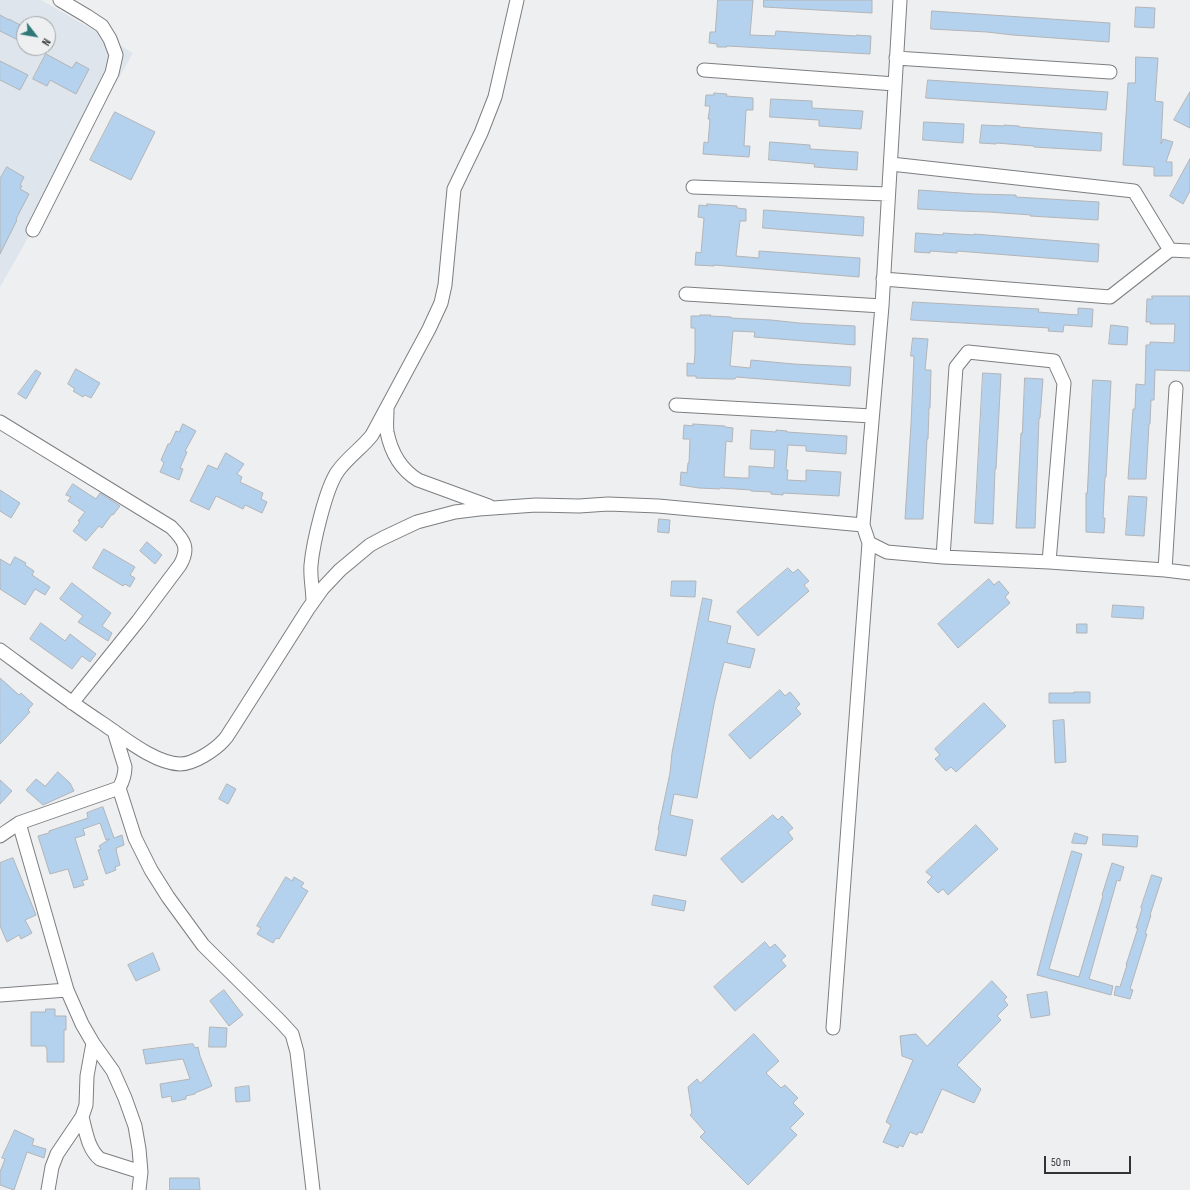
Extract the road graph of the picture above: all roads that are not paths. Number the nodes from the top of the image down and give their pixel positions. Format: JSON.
{"nodes":[{"id":1,"x":60,"y":0,"type":"edge"},
{"id":2,"x":517,"y":0,"type":"edge"},
{"id":3,"x":900,"y":0,"type":"edge"},
{"id":4,"x":75,"y":4,"type":"edge"},
{"id":5,"x":896,"y":58,"type":"junction"},
{"id":6,"x":704,"y":70,"type":"dead end"},
{"id":7,"x":1110,"y":72,"type":"dead end"},
{"id":8,"x":895,"y":84,"type":"junction"},
{"id":9,"x":891,"y":164,"type":"junction"},
{"id":10,"x":693,"y":187,"type":"dead end"},
{"id":11,"x":888,"y":194,"type":"junction"},
{"id":12,"x":33,"y":230,"type":"dead end"},
{"id":13,"x":1170,"y":250,"type":"junction"},
{"id":14,"x":1190,"y":251,"type":"edge"},
{"id":15,"x":883,"y":279,"type":"junction"},
{"id":16,"x":686,"y":294,"type":"dead end"},
{"id":17,"x":882,"y":306,"type":"junction"},
{"id":18,"x":1176,"y":388,"type":"dead end"},
{"id":19,"x":387,"y":406,"type":"junction"},
{"id":20,"x":676,"y":406,"type":"dead end"},
{"id":21,"x":872,"y":416,"type":"junction"},
{"id":22,"x":0,"y":422,"type":"edge"},
{"id":23,"x":493,"y":508,"type":"junction"},
{"id":24,"x":862,"y":525,"type":"junction"},
{"id":25,"x":869,"y":543,"type":"junction"},
{"id":26,"x":943,"y":557,"type":"junction"},
{"id":27,"x":1049,"y":562,"type":"junction"},
{"id":28,"x":1165,"y":570,"type":"junction"},
{"id":29,"x":1190,"y":573,"type":"edge"},
{"id":30,"x":314,"y":602,"type":"junction"},
{"id":31,"x":0,"y":650,"type":"edge"},
{"id":32,"x":72,"y":703,"type":"junction"},
{"id":33,"x":114,"y":731,"type":"junction"},
{"id":34,"x":119,"y":788,"type":"junction"},
{"id":35,"x":19,"y":823,"type":"junction"},
{"id":36,"x":0,"y":836,"type":"edge"},
{"id":37,"x":67,"y":990,"type":"junction"},
{"id":38,"x":0,"y":995,"type":"edge"},
{"id":39,"x":833,"y":1028,"type":"dead end"},
{"id":40,"x":93,"y":1043,"type":"junction"},
{"id":41,"x":82,"y":1117,"type":"junction"},
{"id":42,"x":141,"y":1172,"type":"junction"},
{"id":43,"x":48,"y":1190,"type":"edge"},
{"id":44,"x":139,"y":1190,"type":"edge"},
{"id":45,"x":313,"y":1190,"type":"edge"}],
"edges":[{"from":1,"to":4,"type":"street"},
{"from":2,"to":19,"type":"street"},
{"from":3,"to":5,"type":"street"},
{"from":4,"to":12,"type":"street"},
{"from":5,"to":7,"type":"street"},
{"from":5,"to":8,"type":"street"},
{"from":6,"to":8,"type":"street"},
{"from":8,"to":9,"type":"street"},
{"from":9,"to":11,"type":"street"},
{"from":9,"to":13,"type":"street"},
{"from":10,"to":11,"type":"street"},
{"from":11,"to":15,"type":"street"},
{"from":13,"to":14,"type":"street"},
{"from":13,"to":15,"type":"street"},
{"from":15,"to":17,"type":"street"},
{"from":16,"to":17,"type":"street"},
{"from":17,"to":21,"type":"street"},
{"from":18,"to":28,"type":"street"},
{"from":19,"to":23,"type":"street"},
{"from":19,"to":30,"type":"street"},
{"from":20,"to":21,"type":"street"},
{"from":21,"to":24,"type":"street"},
{"from":22,"to":32,"type":"street"},
{"from":23,"to":24,"type":"street"},
{"from":23,"to":30,"type":"street"},
{"from":24,"to":25,"type":"street"},
{"from":25,"to":26,"type":"street"},
{"from":25,"to":39,"type":"street"},
{"from":26,"to":27,"type":"street"},
{"from":26,"to":27,"type":"street"},
{"from":27,"to":28,"type":"street"},
{"from":28,"to":29,"type":"street"},
{"from":30,"to":33,"type":"street"},
{"from":31,"to":32,"type":"street"},
{"from":32,"to":33,"type":"street"},
{"from":33,"to":34,"type":"street"},
{"from":34,"to":35,"type":"street"},
{"from":34,"to":45,"type":"street"},
{"from":35,"to":36,"type":"street"},
{"from":35,"to":37,"type":"street"},
{"from":37,"to":38,"type":"street"},
{"from":37,"to":40,"type":"street"},
{"from":40,"to":41,"type":"street"},
{"from":40,"to":42,"type":"street"},
{"from":41,"to":42,"type":"street"},
{"from":41,"to":43,"type":"street"},
{"from":42,"to":44,"type":"street"}]}
